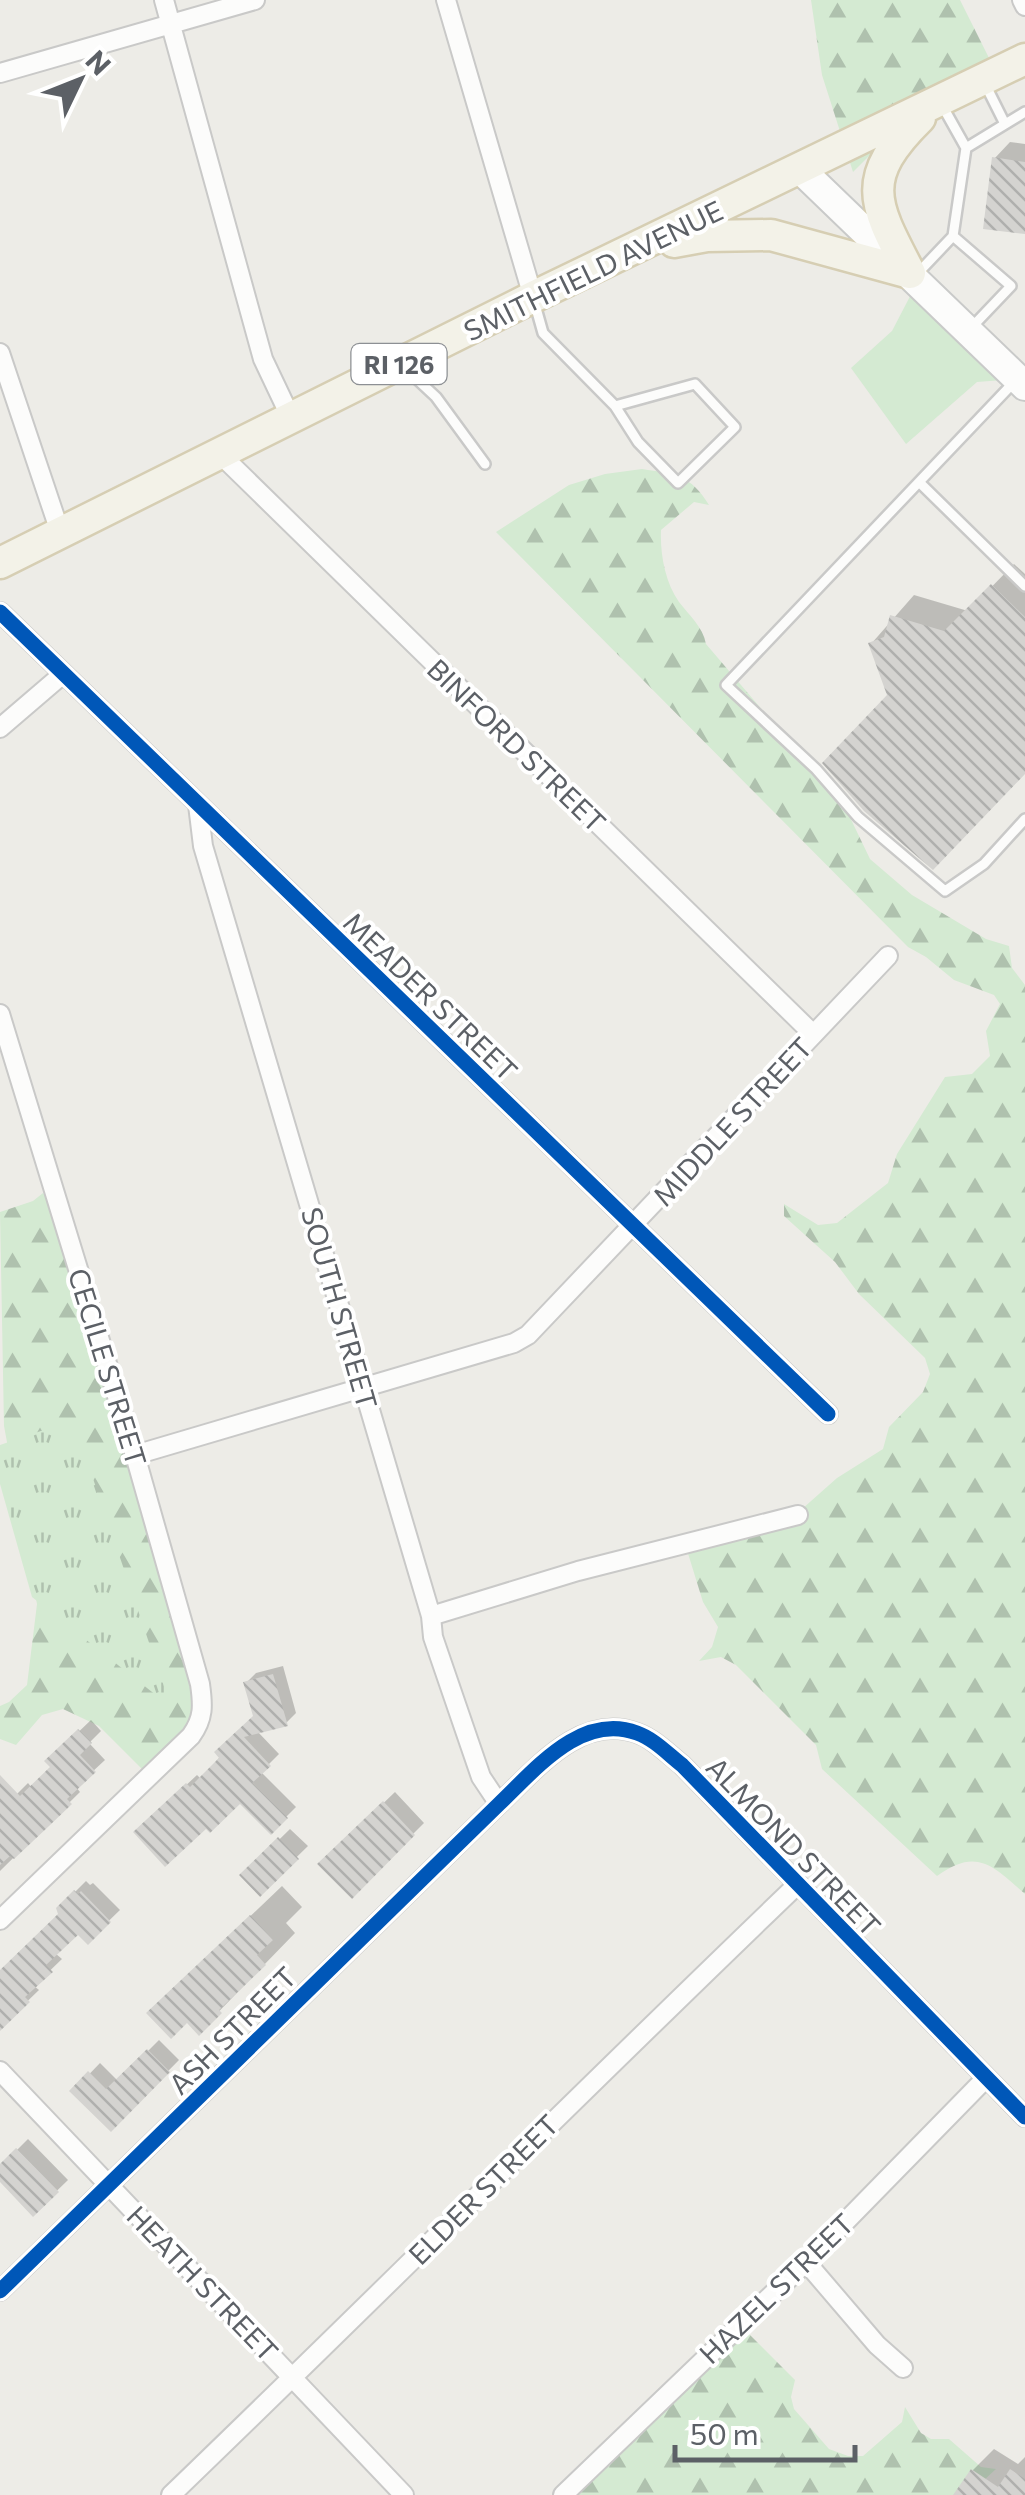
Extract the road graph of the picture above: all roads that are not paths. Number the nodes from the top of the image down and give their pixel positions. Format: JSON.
{"nodes":[{"id":1,"x":164,"y":0,"type":"edge"},
{"id":2,"x":256,"y":0,"type":"edge"},
{"id":3,"x":446,"y":0,"type":"edge"},
{"id":4,"x":171,"y":26,"type":"junction"},
{"id":5,"x":1025,"y":59,"type":"edge"},
{"id":6,"x":0,"y":72,"type":"edge"},
{"id":7,"x":983,"y":80,"type":"junction"},
{"id":8,"x":938,"y":101,"type":"junction"},
{"id":9,"x":1025,"y":112,"type":"edge"},
{"id":10,"x":1005,"y":124,"type":"junction"},
{"id":11,"x":966,"y":148,"type":"junction"},
{"id":12,"x":800,"y":170,"type":"junction"},
{"id":13,"x":952,"y":236,"type":"junction"},
{"id":14,"x":642,"y":246,"type":"junction"},
{"id":15,"x":912,"y":275,"type":"junction"},
{"id":16,"x":533,"y":297,"type":"junction"},
{"id":17,"x":968,"y":331,"type":"junction"},
{"id":18,"x":0,"y":353,"type":"edge"},
{"id":19,"x":400,"y":364,"type":"junction"},
{"id":20,"x":1021,"y":383,"type":"edge"},
{"id":21,"x":615,"y":406,"type":"junction"},
{"id":22,"x":291,"y":418,"type":"junction"},
{"id":23,"x":220,"y":454,"type":"junction"},
{"id":24,"x":485,"y":464,"type":"dead end"},
{"id":25,"x":919,"y":482,"type":"junction"},
{"id":26,"x":60,"y":532,"type":"junction"},
{"id":27,"x":0,"y":563,"type":"edge"},
{"id":28,"x":1025,"y":586,"type":"edge"},
{"id":29,"x":0,"y":612,"type":"edge"},
{"id":30,"x":62,"y":674,"type":"junction"},
{"id":31,"x":0,"y":728,"type":"edge"},
{"id":32,"x":198,"y":805,"type":"junction"},
{"id":33,"x":1025,"y":819,"type":"edge"},
{"id":34,"x":888,"y":956,"type":"dead end"},
{"id":35,"x":0,"y":1014,"type":"edge"},
{"id":36,"x":813,"y":1034,"type":"junction"},
{"id":37,"x":633,"y":1227,"type":"junction"},
{"id":38,"x":364,"y":1389,"type":"junction"},
{"id":39,"x":828,"y":1414,"type":"dead end"},
{"id":40,"x":135,"y":1455,"type":"junction"},
{"id":41,"x":798,"y":1515,"type":"dead end"},
{"id":42,"x":431,"y":1616,"type":"junction"},
{"id":43,"x":498,"y":1804,"type":"junction"},
{"id":44,"x":798,"y":1884,"type":"junction"},
{"id":45,"x":0,"y":1920,"type":"edge"},
{"id":46,"x":0,"y":2072,"type":"edge"},
{"id":47,"x":986,"y":2078,"type":"junction"},
{"id":48,"x":1025,"y":2117,"type":"edge"},
{"id":49,"x":110,"y":2186,"type":"junction"},
{"id":50,"x":806,"y":2262,"type":"junction"},
{"id":51,"x":0,"y":2291,"type":"edge"},
{"id":52,"x":903,"y":2368,"type":"dead end"},
{"id":53,"x":294,"y":2378,"type":"junction"},
{"id":54,"x":171,"y":2495,"type":"edge"},
{"id":55,"x":404,"y":2495,"type":"edge"},
{"id":56,"x":563,"y":2495,"type":"edge"}],
"edges":[{"from":1,"to":4,"type":"street"},
{"from":2,"to":4,"type":"street"},
{"from":3,"to":16,"type":"street"},
{"from":4,"to":6,"type":"street"},
{"from":4,"to":22,"type":"street"},
{"from":5,"to":7,"type":"main road","name":"SMITHFIELD AVENUE","number":"RI 126"},
{"from":7,"to":8,"type":"main road","name":"SMITHFIELD AVENUE","number":"RI 126"},
{"from":7,"to":10,"type":"lane"},
{"from":8,"to":11,"type":"lane"},
{"from":8,"to":12,"type":"main road","name":"SMITHFIELD AVENUE","number":"RI 126"},
{"from":8,"to":15,"type":"main road"},
{"from":9,"to":10,"type":"lane"},
{"from":10,"to":11,"type":"lane"},
{"from":11,"to":13,"type":"lane"},
{"from":12,"to":14,"type":"main road","name":"SMITHFIELD AVENUE","number":"RI 126"},
{"from":12,"to":15,"type":"street"},
{"from":13,"to":15,"type":"lane"},
{"from":13,"to":17,"type":"lane"},
{"from":14,"to":15,"type":"main road"},
{"from":14,"to":16,"type":"main road","name":"SMITHFIELD AVENUE","number":"RI 126"},
{"from":15,"to":17,"type":"street"},
{"from":16,"to":19,"type":"main road","name":"SMITHFIELD AVENUE","number":"RI 126"},
{"from":16,"to":21,"type":"lane"},
{"from":17,"to":20,"type":"street"},
{"from":18,"to":26,"type":"street"},
{"from":19,"to":22,"type":"main road","name":"SMITHFIELD AVENUE","number":"RI 126"},
{"from":19,"to":24,"type":"lane"},
{"from":20,"to":25,"type":"lane"},
{"from":21,"to":21,"type":"lane"},
{"from":22,"to":23,"type":"main road","name":"SMITHFIELD AVENUE","number":"RI 126"},
{"from":23,"to":26,"type":"main road","name":"SMITHFIELD AVENUE","number":"RI 126"},
{"from":23,"to":36,"type":"street","name":"BINFORD STREET"},
{"from":25,"to":28,"type":"lane"},
{"from":25,"to":33,"type":"lane"},
{"from":26,"to":27,"type":"main road","name":"SMITHFIELD AVENUE","number":"RI 126"},
{"from":29,"to":30,"type":"street","name":"MEADER STREET"},
{"from":30,"to":31,"type":"street"},
{"from":30,"to":32,"type":"street","name":"MEADER STREET"},
{"from":32,"to":37,"type":"street","name":"MEADER STREET"},
{"from":32,"to":38,"type":"street","name":"SOUTH STREET"},
{"from":34,"to":36,"type":"street","name":"MIDDLE STREET"},
{"from":35,"to":40,"type":"street","name":"CECILE STREET"},
{"from":36,"to":37,"type":"street","name":"MIDDLE STREET"},
{"from":37,"to":38,"type":"street","name":"MIDDLE STREET"},
{"from":37,"to":39,"type":"street","name":"MEADER STREET"},
{"from":38,"to":40,"type":"street","name":"MIDDLE STREET"},
{"from":38,"to":42,"type":"street","name":"SOUTH STREET"},
{"from":40,"to":45,"type":"street","name":"CECILE STREET"},
{"from":41,"to":42,"type":"street"},
{"from":42,"to":43,"type":"street","name":"SOUTH STREET"},
{"from":43,"to":44,"type":"street","name":"ALMOND STREET"},
{"from":43,"to":49,"type":"street","name":"ASH STREET"},
{"from":44,"to":47,"type":"street","name":"ALMOND STREET"},
{"from":44,"to":53,"type":"street","name":"ELDER STREET"},
{"from":46,"to":49,"type":"street","name":"HEATH STREET"},
{"from":47,"to":48,"type":"street","name":"ALMOND STREET"},
{"from":47,"to":50,"type":"street","name":"HAZEL STREET"},
{"from":49,"to":51,"type":"street","name":"ASH STREET"},
{"from":49,"to":53,"type":"street","name":"HEATH STREET"},
{"from":50,"to":52,"type":"street"},
{"from":50,"to":56,"type":"street","name":"HAZEL STREET"},
{"from":53,"to":54,"type":"street","name":"ELDER STREET"},
{"from":53,"to":55,"type":"street","name":"HEATH STREET"}]}
